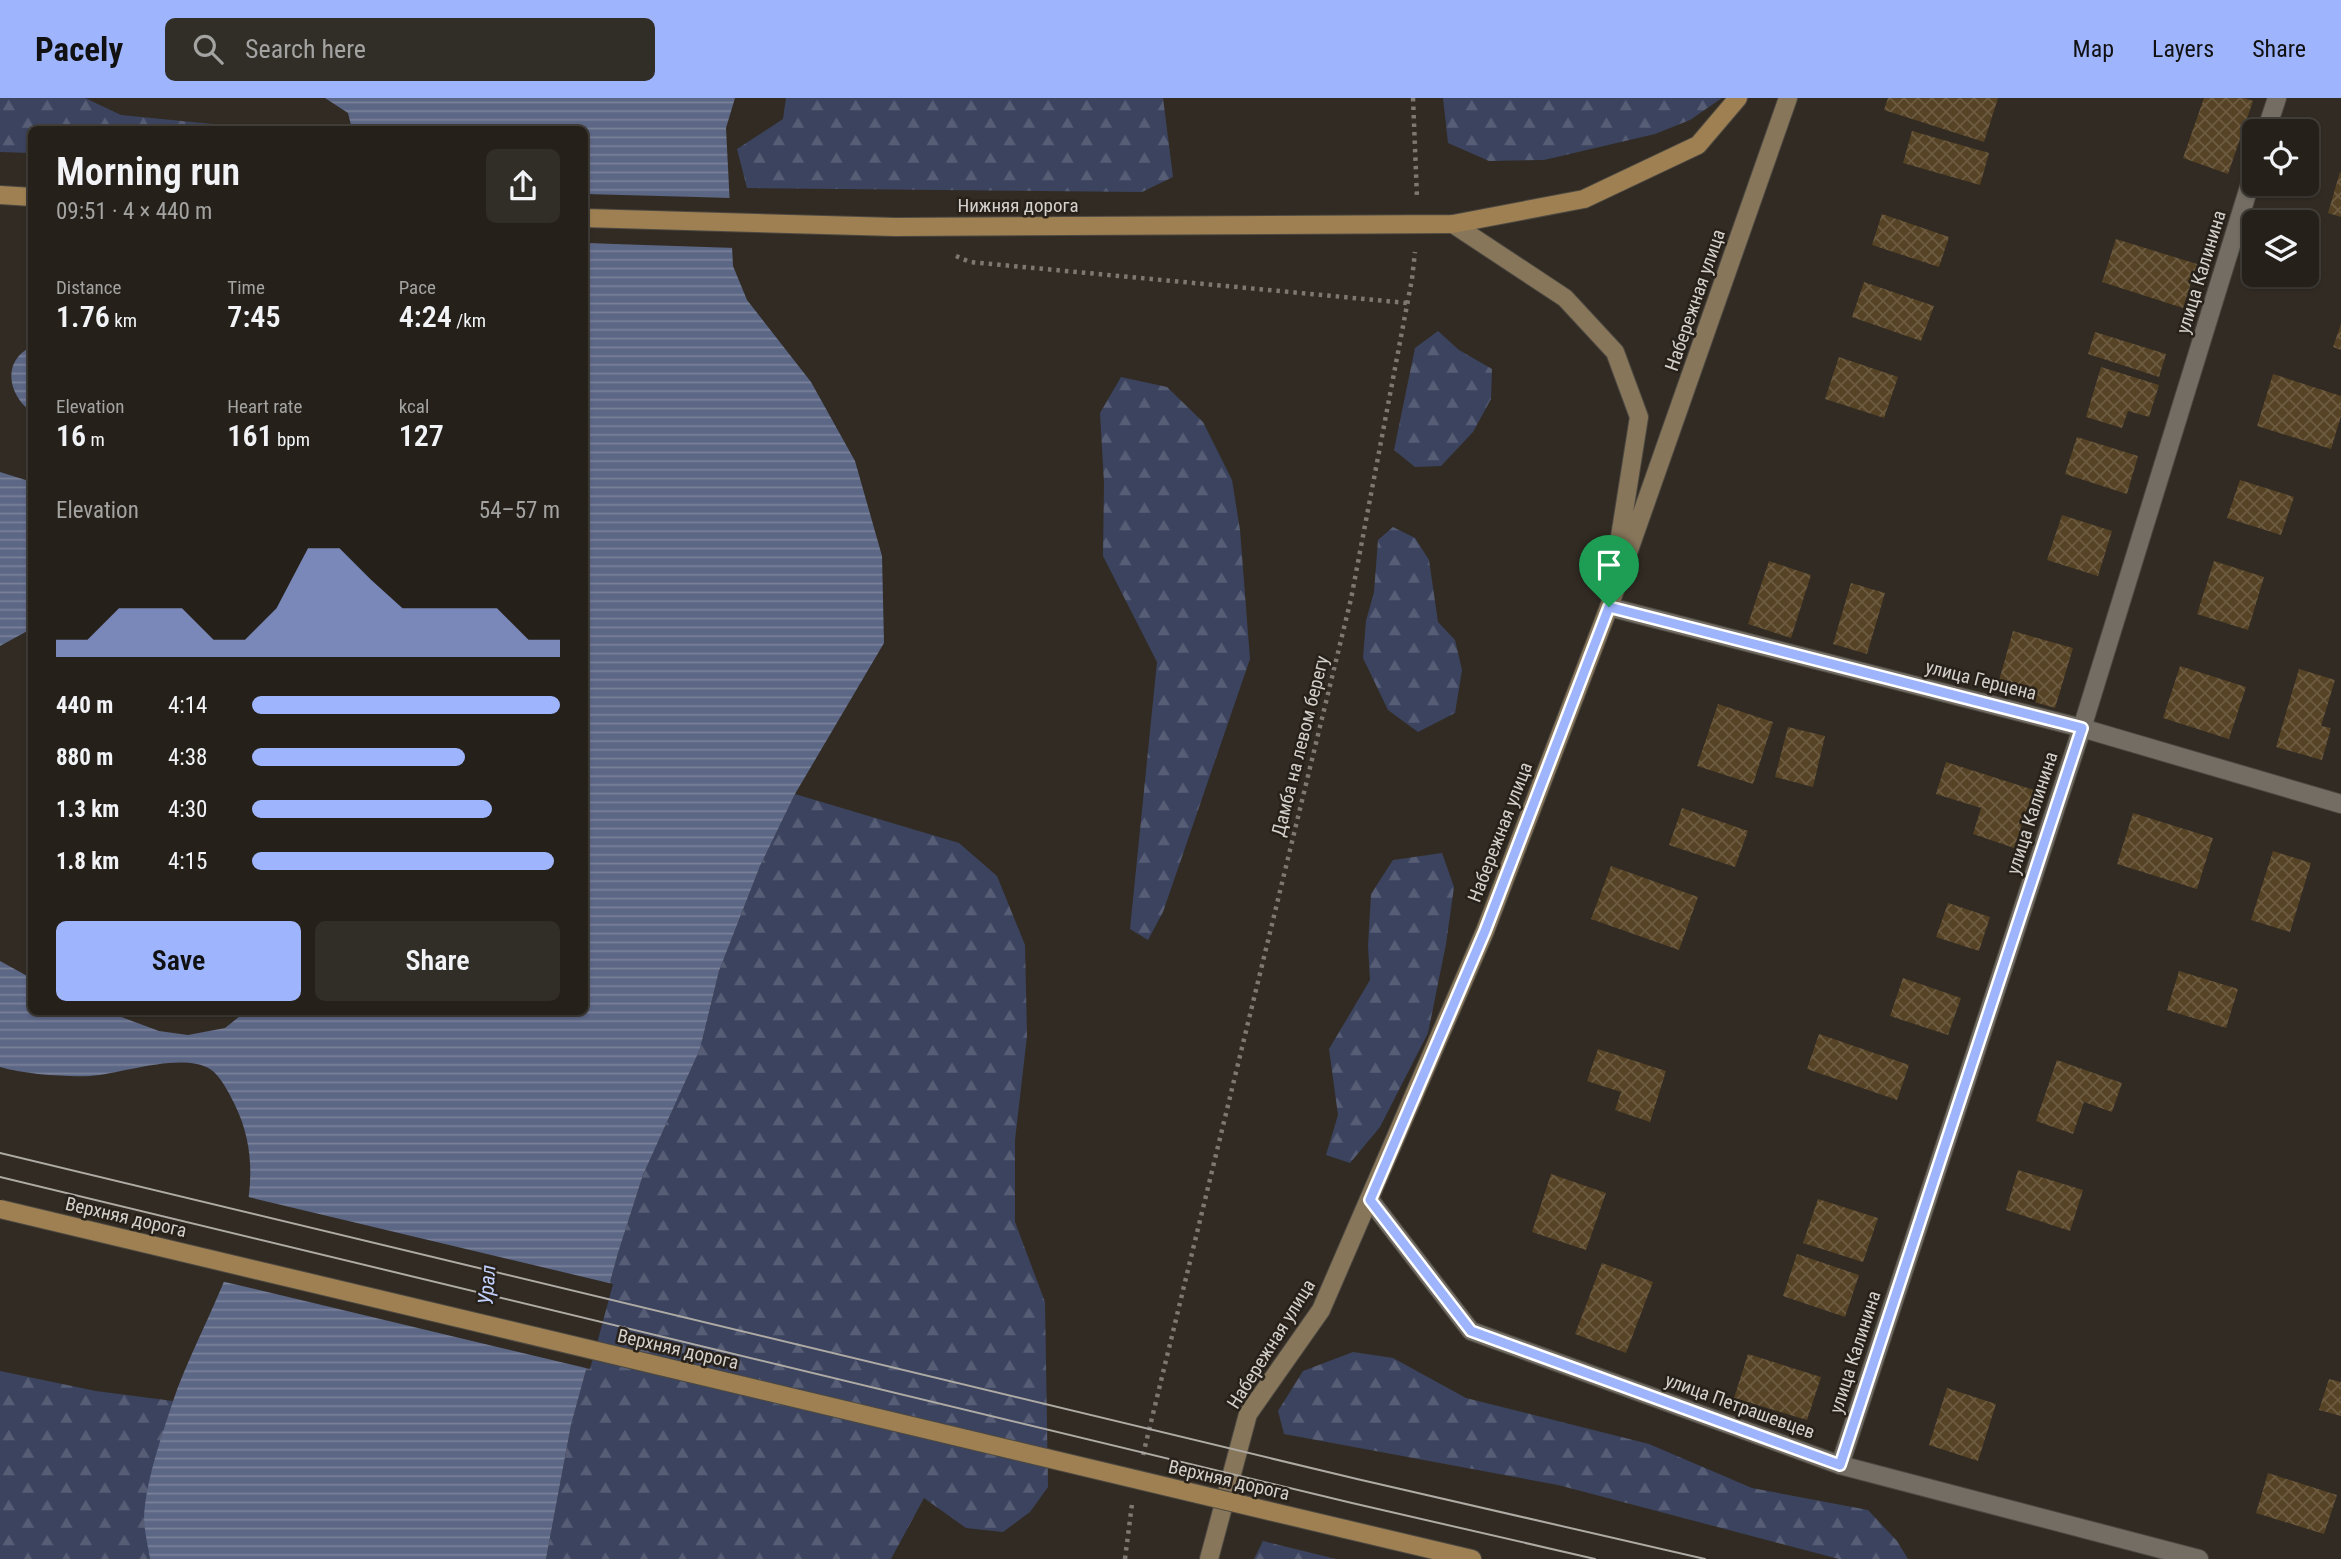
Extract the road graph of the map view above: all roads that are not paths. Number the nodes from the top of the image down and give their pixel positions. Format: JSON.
{"nodes":[{"id":1,"x":1738,"y":98,"type":"edge"},
{"id":2,"x":1788,"y":98,"type":"edge"},
{"id":3,"x":2277,"y":98,"type":"edge"},
{"id":4,"x":2270,"y":119,"type":"edge"},
{"id":5,"x":0,"y":195,"type":"edge"},
{"id":6,"x":2246,"y":196,"type":"edge"},
{"id":7,"x":28,"y":197,"type":"edge"},
{"id":8,"x":588,"y":218,"type":"edge"},
{"id":9,"x":1453,"y":224,"type":"junction"},
{"id":10,"x":1609,"y":607,"type":"junction"},
{"id":11,"x":2082,"y":728,"type":"junction"},
{"id":12,"x":2341,"y":804,"type":"edge"},
{"id":13,"x":1370,"y":1200,"type":"junction"},
{"id":14,"x":0,"y":1209,"type":"edge"},
{"id":15,"x":1840,"y":1465,"type":"junction"},
{"id":16,"x":1209,"y":1559,"type":"edge"},
{"id":17,"x":1472,"y":1559,"type":"edge"},
{"id":18,"x":2199,"y":1559,"type":"edge"}],
"edges":[{"from":1,"to":9,"type":"main road","name":"Нижняя дорога"},
{"from":2,"to":10,"type":"main road","name":"Набережная улица"},
{"from":3,"to":4,"type":"street"},
{"from":5,"to":7,"type":"main road"},
{"from":6,"to":11,"type":"street","name":"улица Калинина"},
{"from":8,"to":9,"type":"main road","name":"Нижняя дорога"},
{"from":9,"to":10,"type":"main road"},
{"from":10,"to":11,"type":"street","name":"улица Герцена"},
{"from":10,"to":13,"type":"main road","name":"Набережная улица"},
{"from":11,"to":12,"type":"street","name":"улица Герцена"},
{"from":11,"to":15,"type":"street","name":"улица Калинина"},
{"from":13,"to":15,"type":"street","name":"улица Петрашевцев"},
{"from":13,"to":16,"type":"main road","name":"Набережная улица"},
{"from":14,"to":17,"type":"main road","name":"Верхняя дорога","bridge":true},
{"from":15,"to":18,"type":"street","name":"улица Петрашевцев"}]}
